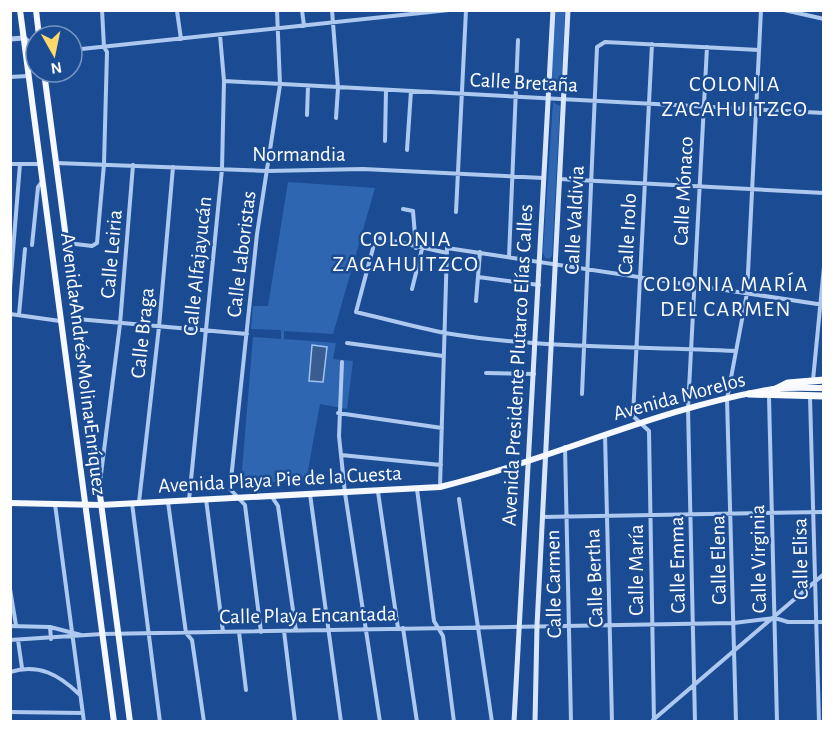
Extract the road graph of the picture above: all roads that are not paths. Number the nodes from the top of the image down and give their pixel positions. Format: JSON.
{"nodes":[{"id":1,"x":20,"y":10,"type":"edge"},
{"id":2,"x":102,"y":10,"type":"edge"},
{"id":3,"x":172,"y":10,"type":"edge"},
{"id":4,"x":277,"y":10,"type":"edge"},
{"id":5,"x":302,"y":10,"type":"edge"},
{"id":6,"x":332,"y":10,"type":"edge"},
{"id":7,"x":372,"y":10,"type":"edge"},
{"id":8,"x":449,"y":10,"type":"edge"},
{"id":9,"x":466,"y":10,"type":"edge"},
{"id":10,"x":553,"y":10,"type":"edge"},
{"id":11,"x":568,"y":10,"type":"edge"},
{"id":12,"x":761,"y":10,"type":"edge"},
{"id":13,"x":784,"y":10,"type":"edge"},
{"id":14,"x":177,"y":11,"type":"edge"},
{"id":15,"x":426,"y":12,"type":"edge"},
{"id":16,"x":373,"y":18,"type":"junction"},
{"id":17,"x":824,"y":19,"type":"edge"},
{"id":18,"x":333,"y":23,"type":"junction"},
{"id":19,"x":304,"y":26,"type":"junction"},
{"id":20,"x":278,"y":28,"type":"junction"},
{"id":21,"x":220,"y":35,"type":"junction"},
{"id":22,"x":24,"y":38,"type":"joint"},
{"id":23,"x":10,"y":39,"type":"edge"},
{"id":24,"x":181,"y":39,"type":"junction"},
{"id":25,"x":518,"y":40,"type":"dead end"},
{"id":26,"x":652,"y":44,"type":"junction"},
{"id":27,"x":104,"y":47,"type":"junction"},
{"id":28,"x":707,"y":47,"type":"junction"},
{"id":29,"x":84,"y":49,"type":"edge"},
{"id":30,"x":759,"y":50,"type":"junction"},
{"id":31,"x":224,"y":81,"type":"junction"},
{"id":32,"x":30,"y":84,"type":"edge"},
{"id":33,"x":46,"y":84,"type":"edge"},
{"id":34,"x":280,"y":85,"type":"junction"},
{"id":35,"x":308,"y":86,"type":"junction"},
{"id":36,"x":338,"y":88,"type":"junction"},
{"id":37,"x":386,"y":90,"type":"junction"},
{"id":38,"x":411,"y":91,"type":"junction"},
{"id":39,"x":463,"y":94,"type":"junction"},
{"id":40,"x":515,"y":96,"type":"junction"},
{"id":41,"x":548,"y":97,"type":"junction"},
{"id":42,"x":563,"y":98,"type":"junction"},
{"id":43,"x":595,"y":100,"type":"junction"},
{"id":44,"x":649,"y":103,"type":"junction"},
{"id":45,"x":703,"y":106,"type":"junction"},
{"id":46,"x":756,"y":110,"type":"junction"},
{"id":47,"x":824,"y":113,"type":"edge"},
{"id":48,"x":307,"y":115,"type":"dead end"},
{"id":49,"x":336,"y":118,"type":"dead end"},
{"id":50,"x":385,"y":141,"type":"dead end"},
{"id":51,"x":408,"y":150,"type":"dead end"},
{"id":52,"x":56,"y":163,"type":"junction"},
{"id":53,"x":10,"y":164,"type":"edge"},
{"id":54,"x":21,"y":164,"type":"junction"},
{"id":55,"x":40,"y":164,"type":"junction"},
{"id":56,"x":104,"y":164,"type":"junction"},
{"id":57,"x":133,"y":165,"type":"junction"},
{"id":58,"x":172,"y":167,"type":"junction"},
{"id":59,"x":222,"y":169,"type":"junction"},
{"id":60,"x":267,"y":171,"type":"junction"},
{"id":61,"x":458,"y":174,"type":"junction"},
{"id":62,"x":512,"y":176,"type":"junction"},
{"id":63,"x":543,"y":178,"type":"junction"},
{"id":64,"x":560,"y":179,"type":"junction"},
{"id":65,"x":592,"y":180,"type":"junction"},
{"id":66,"x":43,"y":181,"type":"junction"},
{"id":67,"x":645,"y":183,"type":"junction"},
{"id":68,"x":698,"y":186,"type":"junction"},
{"id":69,"x":751,"y":189,"type":"junction"},
{"id":70,"x":824,"y":193,"type":"edge"},
{"id":71,"x":403,"y":209,"type":"dead end"},
{"id":72,"x":456,"y":212,"type":"dead end"},
{"id":73,"x":67,"y":243,"type":"junction"},
{"id":74,"x":32,"y":245,"type":"dead end"},
{"id":75,"x":25,"y":249,"type":"dead end"},
{"id":76,"x":419,"y":249,"type":"junction"},
{"id":77,"x":480,"y":252,"type":"junction"},
{"id":78,"x":447,"y":254,"type":"junction"},
{"id":79,"x":509,"y":257,"type":"junction"},
{"id":80,"x":540,"y":262,"type":"junction"},
{"id":81,"x":555,"y":264,"type":"junction"},
{"id":82,"x":824,"y":267,"type":"edge"},
{"id":83,"x":586,"y":269,"type":"junction"},
{"id":84,"x":478,"y":277,"type":"junction"},
{"id":85,"x":640,"y":277,"type":"junction"},
{"id":86,"x":540,"y":285,"type":"junction"},
{"id":87,"x":693,"y":285,"type":"junction"},
{"id":88,"x":10,"y":288,"type":"edge"},
{"id":89,"x":412,"y":288,"type":"dead end"},
{"id":90,"x":747,"y":293,"type":"junction"},
{"id":91,"x":476,"y":301,"type":"dead end"},
{"id":92,"x":823,"y":305,"type":"edge"},
{"id":93,"x":10,"y":314,"type":"edge"},
{"id":94,"x":19,"y":315,"type":"junction"},
{"id":95,"x":77,"y":319,"type":"junction"},
{"id":96,"x":61,"y":321,"type":"junction"},
{"id":97,"x":120,"y":324,"type":"junction"},
{"id":98,"x":159,"y":327,"type":"junction"},
{"id":99,"x":206,"y":330,"type":"junction"},
{"id":100,"x":444,"y":333,"type":"junction"},
{"id":101,"x":247,"y":334,"type":"junction"},
{"id":102,"x":536,"y":342,"type":"junction"},
{"id":103,"x":552,"y":342,"type":"junction"},
{"id":104,"x":347,"y":343,"type":"dead end"},
{"id":105,"x":582,"y":346,"type":"junction"},
{"id":106,"x":636,"y":347,"type":"junction"},
{"id":107,"x":690,"y":349,"type":"junction"},
{"id":108,"x":736,"y":351,"type":"junction"},
{"id":109,"x":443,"y":356,"type":"junction"},
{"id":110,"x":342,"y":362,"type":"dead end"},
{"id":111,"x":486,"y":373,"type":"dead end"},
{"id":112,"x":534,"y":374,"type":"junction"},
{"id":113,"x":813,"y":380,"type":"junction"},
{"id":114,"x":824,"y":380,"type":"edge"},
{"id":115,"x":824,"y":388,"type":"edge"},
{"id":116,"x":776,"y":389,"type":"junction"},
{"id":117,"x":582,"y":394,"type":"dead end"},
{"id":118,"x":749,"y":394,"type":"junction"},
{"id":119,"x":769,"y":396,"type":"junction"},
{"id":120,"x":824,"y":396,"type":"edge"},
{"id":121,"x":810,"y":397,"type":"junction"},
{"id":122,"x":727,"y":399,"type":"junction"},
{"id":123,"x":688,"y":408,"type":"junction"},
{"id":124,"x":338,"y":413,"type":"junction"},
{"id":125,"x":640,"y":422,"type":"junction"},
{"id":126,"x":442,"y":428,"type":"junction"},
{"id":127,"x":605,"y":433,"type":"junction"},
{"id":128,"x":565,"y":447,"type":"junction"},
{"id":129,"x":546,"y":453,"type":"junction"},
{"id":130,"x":341,"y":455,"type":"junction"},
{"id":131,"x":528,"y":459,"type":"junction"},
{"id":132,"x":441,"y":465,"type":"junction"},
{"id":133,"x":440,"y":487,"type":"junction"},
{"id":134,"x":99,"y":489,"type":"junction"},
{"id":135,"x":417,"y":489,"type":"junction"},
{"id":136,"x":378,"y":492,"type":"junction"},
{"id":137,"x":345,"y":493,"type":"junction"},
{"id":138,"x":310,"y":495,"type":"junction"},
{"id":139,"x":272,"y":496,"type":"junction"},
{"id":140,"x":238,"y":498,"type":"junction"},
{"id":141,"x":207,"y":499,"type":"junction"},
{"id":142,"x":459,"y":499,"type":"dead end"},
{"id":143,"x":189,"y":500,"type":"junction"},
{"id":144,"x":168,"y":501,"type":"junction"},
{"id":145,"x":135,"y":502,"type":"junction"},
{"id":146,"x":10,"y":503,"type":"edge"},
{"id":147,"x":55,"y":504,"type":"junction"},
{"id":148,"x":85,"y":505,"type":"junction"},
{"id":149,"x":101,"y":505,"type":"junction"},
{"id":150,"x":824,"y":512,"type":"edge"},
{"id":151,"x":773,"y":513,"type":"junction"},
{"id":152,"x":814,"y":513,"type":"junction"},
{"id":153,"x":691,"y":514,"type":"junction"},
{"id":154,"x":732,"y":514,"type":"junction"},
{"id":155,"x":651,"y":515,"type":"junction"},
{"id":156,"x":607,"y":516,"type":"junction"},
{"id":157,"x":542,"y":517,"type":"junction"},
{"id":158,"x":567,"y":517,"type":"junction"},
{"id":159,"x":824,"y":574,"type":"edge"},
{"id":160,"x":815,"y":581,"type":"junction"},
{"id":161,"x":10,"y":589,"type":"edge"},
{"id":162,"x":775,"y":618,"type":"junction"},
{"id":163,"x":816,"y":622,"type":"junction"},
{"id":164,"x":824,"y":622,"type":"edge"},
{"id":165,"x":734,"y":623,"type":"junction"},
{"id":166,"x":693,"y":624,"type":"junction"},
{"id":167,"x":611,"y":625,"type":"junction"},
{"id":168,"x":651,"y":625,"type":"junction"},
{"id":169,"x":13,"y":626,"type":"edge"},
{"id":170,"x":570,"y":626,"type":"junction"},
{"id":171,"x":50,"y":627,"type":"junction"},
{"id":172,"x":438,"y":627,"type":"junction"},
{"id":173,"x":478,"y":627,"type":"junction"},
{"id":174,"x":520,"y":627,"type":"junction"},
{"id":175,"x":537,"y":627,"type":"junction"},
{"id":176,"x":365,"y":628,"type":"junction"},
{"id":177,"x":398,"y":628,"type":"junction"},
{"id":178,"x":403,"y":628,"type":"junction"},
{"id":179,"x":296,"y":631,"type":"junction"},
{"id":180,"x":329,"y":631,"type":"junction"},
{"id":181,"x":71,"y":632,"type":"junction"},
{"id":182,"x":223,"y":632,"type":"junction"},
{"id":183,"x":239,"y":632,"type":"junction"},
{"id":184,"x":261,"y":632,"type":"junction"},
{"id":185,"x":284,"y":632,"type":"junction"},
{"id":186,"x":186,"y":633,"type":"junction"},
{"id":187,"x":102,"y":634,"type":"junction"},
{"id":188,"x":118,"y":634,"type":"junction"},
{"id":189,"x":148,"y":634,"type":"junction"},
{"id":190,"x":81,"y":635,"type":"junction"},
{"id":191,"x":72,"y":638,"type":"junction"},
{"id":192,"x":51,"y":639,"type":"junction"},
{"id":193,"x":10,"y":640,"type":"edge"},
{"id":194,"x":18,"y":640,"type":"junction"},
{"id":195,"x":735,"y":650,"type":"junction"},
{"id":196,"x":22,"y":669,"type":"junction"},
{"id":197,"x":10,"y":672,"type":"edge"},
{"id":198,"x":694,"y":684,"type":"junction"},
{"id":199,"x":246,"y":690,"type":"dead end"},
{"id":200,"x":80,"y":695,"type":"junction"},
{"id":201,"x":10,"y":712,"type":"edge"},
{"id":202,"x":82,"y":714,"type":"junction"},
{"id":203,"x":653,"y":721,"type":"edge"},
{"id":204,"x":84,"y":722,"type":"edge"},
{"id":205,"x":114,"y":722,"type":"edge"},
{"id":206,"x":130,"y":722,"type":"edge"},
{"id":207,"x":160,"y":722,"type":"edge"},
{"id":208,"x":204,"y":722,"type":"edge"},
{"id":209,"x":295,"y":722,"type":"edge"},
{"id":210,"x":341,"y":722,"type":"edge"},
{"id":211,"x":380,"y":722,"type":"edge"},
{"id":212,"x":417,"y":722,"type":"edge"},
{"id":213,"x":454,"y":722,"type":"edge"},
{"id":214,"x":492,"y":722,"type":"edge"},
{"id":215,"x":514,"y":722,"type":"edge"},
{"id":216,"x":535,"y":722,"type":"edge"},
{"id":217,"x":572,"y":722,"type":"edge"},
{"id":218,"x":612,"y":722,"type":"edge"},
{"id":219,"x":695,"y":722,"type":"edge"},
{"id":220,"x":736,"y":722,"type":"edge"},
{"id":221,"x":777,"y":722,"type":"edge"},
{"id":222,"x":819,"y":722,"type":"edge"}],
"edges":[{"from":1,"to":22,"type":"main road","name":"Avenida Andrés Molina Enríquez"},
{"from":2,"to":27,"type":"street"},
{"from":3,"to":14,"type":"street"},
{"from":4,"to":20,"type":"street","name":"Calle Laboristas"},
{"from":5,"to":19,"type":"street"},
{"from":6,"to":18,"type":"street"},
{"from":7,"to":16,"type":"street"},
{"from":8,"to":15,"type":"street"},
{"from":9,"to":39,"type":"street"},
{"from":10,"to":41,"type":"main road","name":"Avenida Presidente Plutarco Elías Calles"},
{"from":11,"to":42,"type":"main road","name":"Avenida Presidente Plutarco Elías Calles"},
{"from":12,"to":30,"type":"street","name":"Calle Elena"},
{"from":13,"to":17,"type":"street"},
{"from":14,"to":24,"type":"street"},
{"from":15,"to":16,"type":"street"},
{"from":16,"to":18,"type":"street"},
{"from":18,"to":19,"type":"street"},
{"from":18,"to":36,"type":"street"},
{"from":19,"to":20,"type":"street"},
{"from":20,"to":21,"type":"street"},
{"from":20,"to":34,"type":"street","name":"Calle Laboristas"},
{"from":21,"to":24,"type":"street"},
{"from":21,"to":31,"type":"street","name":"Calle Alfajayucán"},
{"from":22,"to":23,"type":"street"},
{"from":24,"to":27,"type":"street"},
{"from":25,"to":40,"type":"street"},
{"from":26,"to":28,"type":"street"},
{"from":26,"to":43,"type":"street","name":"Calle Valdivia"},
{"from":26,"to":44,"type":"street","name":"Calle Irolo"},
{"from":27,"to":29,"type":"street"},
{"from":27,"to":56,"type":"street"},
{"from":28,"to":30,"type":"street"},
{"from":28,"to":45,"type":"street","name":"Calle Mónaco"},
{"from":30,"to":46,"type":"street","name":"Calle Elena"},
{"from":31,"to":34,"type":"street","name":"Calle Bretaña"},
{"from":31,"to":59,"type":"street","name":"Calle Alfajayucán"},
{"from":32,"to":55,"type":"main road","name":"Avenida Andrés Molina Enríquez"},
{"from":33,"to":52,"type":"main road","name":"Avenida Andrés Molina Enríquez"},
{"from":34,"to":35,"type":"street","name":"Calle Bretaña"},
{"from":34,"to":60,"type":"street","name":"Calle Laboristas"},
{"from":35,"to":36,"type":"street","name":"Calle Bretaña"},
{"from":35,"to":48,"type":"street"},
{"from":36,"to":37,"type":"street","name":"Calle Bretaña"},
{"from":36,"to":49,"type":"street"},
{"from":37,"to":38,"type":"street","name":"Calle Bretaña"},
{"from":37,"to":50,"type":"street"},
{"from":38,"to":39,"type":"street","name":"Calle Bretaña"},
{"from":38,"to":51,"type":"street"},
{"from":39,"to":40,"type":"street","name":"Calle Bretaña"},
{"from":39,"to":61,"type":"street"},
{"from":40,"to":41,"type":"street","name":"Calle Bretaña"},
{"from":40,"to":62,"type":"street"},
{"from":41,"to":42,"type":"street","name":"Calle Bretaña"},
{"from":41,"to":63,"type":"main road","name":"Avenida Presidente Plutarco Elías Calles"},
{"from":42,"to":43,"type":"street","name":"Calle Bretaña"},
{"from":42,"to":64,"type":"main road","name":"Avenida Presidente Plutarco Elías Calles"},
{"from":43,"to":44,"type":"street","name":"Calle Bretaña"},
{"from":43,"to":65,"type":"street","name":"Calle Valdivia"},
{"from":44,"to":45,"type":"street","name":"Calle Bretaña"},
{"from":44,"to":67,"type":"street","name":"Calle Irolo"},
{"from":45,"to":46,"type":"street","name":"Calle Bretaña"},
{"from":45,"to":68,"type":"street","name":"Calle Mónaco"},
{"from":46,"to":47,"type":"street","name":"Calle Bretaña"},
{"from":46,"to":69,"type":"street","name":"Calle Elena"},
{"from":52,"to":56,"type":"street","name":"Normandia"},
{"from":52,"to":73,"type":"main road","name":"Avenida Andrés Molina Enríquez"},
{"from":53,"to":54,"type":"street"},
{"from":54,"to":55,"type":"street"},
{"from":54,"to":88,"type":"street"},
{"from":55,"to":66,"type":"main road","name":"Avenida Andrés Molina Enríquez"},
{"from":56,"to":57,"type":"street","name":"Normandia"},
{"from":56,"to":73,"type":"street"},
{"from":57,"to":58,"type":"street","name":"Normandia"},
{"from":57,"to":97,"type":"street","name":"Calle Leiria"},
{"from":58,"to":59,"type":"street","name":"Normandia"},
{"from":58,"to":98,"type":"street","name":"Calle Braga"},
{"from":59,"to":60,"type":"street","name":"Normandia"},
{"from":59,"to":99,"type":"street","name":"Calle Alfajayucán"},
{"from":60,"to":61,"type":"street","name":"Normandia"},
{"from":60,"to":101,"type":"street","name":"Calle Laboristas"},
{"from":61,"to":62,"type":"street","name":"Normandia"},
{"from":61,"to":72,"type":"street"},
{"from":62,"to":63,"type":"street","name":"Normandia"},
{"from":62,"to":79,"type":"street"},
{"from":63,"to":80,"type":"main road","name":"Avenida Presidente Plutarco Elías Calles"},
{"from":64,"to":65,"type":"street"},
{"from":64,"to":81,"type":"main road","name":"Avenida Presidente Plutarco Elías Calles"},
{"from":65,"to":67,"type":"street"},
{"from":65,"to":83,"type":"street","name":"Calle Valdivia"},
{"from":66,"to":74,"type":"street"},
{"from":66,"to":96,"type":"main road","name":"Avenida Andrés Molina Enríquez"},
{"from":67,"to":68,"type":"street"},
{"from":67,"to":85,"type":"street","name":"Calle Irolo"},
{"from":68,"to":69,"type":"street"},
{"from":68,"to":87,"type":"street","name":"Calle Mónaco"},
{"from":69,"to":70,"type":"street"},
{"from":69,"to":90,"type":"street","name":"Calle Elena"},
{"from":71,"to":76,"type":"street"},
{"from":73,"to":95,"type":"main road","name":"Avenida Andrés Molina Enríquez"},
{"from":75,"to":94,"type":"street"},
{"from":76,"to":78,"type":"street"},
{"from":76,"to":89,"type":"street"},
{"from":76,"to":100,"type":"street"},
{"from":77,"to":78,"type":"street"},
{"from":77,"to":79,"type":"street"},
{"from":77,"to":84,"type":"street"},
{"from":78,"to":100,"type":"street"},
{"from":79,"to":80,"type":"street"},
{"from":80,"to":81,"type":"street"},
{"from":80,"to":86,"type":"main road","name":"Avenida Presidente Plutarco Elías Calles"},
{"from":81,"to":83,"type":"street"},
{"from":81,"to":103,"type":"main road","name":"Avenida Presidente Plutarco Elías Calles"},
{"from":82,"to":92,"type":"street"},
{"from":83,"to":85,"type":"street"},
{"from":83,"to":105,"type":"street","name":"Calle Valdivia"},
{"from":84,"to":86,"type":"street"},
{"from":84,"to":91,"type":"street"},
{"from":85,"to":87,"type":"street"},
{"from":85,"to":106,"type":"street","name":"Calle Irolo"},
{"from":86,"to":102,"type":"main road","name":"Avenida Presidente Plutarco Elías Calles"},
{"from":87,"to":90,"type":"street"},
{"from":87,"to":107,"type":"street","name":"Calle Mónaco"},
{"from":90,"to":92,"type":"street"},
{"from":90,"to":108,"type":"street","name":"Calle Elena"},
{"from":92,"to":113,"type":"street"},
{"from":93,"to":94,"type":"street"},
{"from":94,"to":96,"type":"street"},
{"from":95,"to":97,"type":"street"},
{"from":95,"to":134,"type":"main road","name":"Avenida Andrés Molina Enríquez"},
{"from":96,"to":148,"type":"main road","name":"Avenida Andrés Molina Enríquez"},
{"from":97,"to":98,"type":"street"},
{"from":97,"to":134,"type":"street","name":"Calle Leiria"},
{"from":98,"to":99,"type":"street"},
{"from":98,"to":145,"type":"street","name":"Calle Braga"},
{"from":99,"to":101,"type":"street"},
{"from":99,"to":143,"type":"street","name":"Calle Alfajayucán"},
{"from":100,"to":102,"type":"street"},
{"from":100,"to":109,"type":"street"},
{"from":101,"to":140,"type":"street","name":"Calle Laboristas"},
{"from":102,"to":103,"type":"street"},
{"from":102,"to":112,"type":"main road","name":"Avenida Presidente Plutarco Elías Calles"},
{"from":103,"to":105,"type":"street"},
{"from":103,"to":129,"type":"main road","name":"Avenida Presidente Plutarco Elías Calles"},
{"from":104,"to":109,"type":"street"},
{"from":105,"to":106,"type":"street"},
{"from":105,"to":117,"type":"street","name":"Calle Valdivia"},
{"from":106,"to":107,"type":"street"},
{"from":106,"to":125,"type":"street","name":"Calle Irolo"},
{"from":107,"to":108,"type":"street"},
{"from":107,"to":123,"type":"street","name":"Calle Mónaco"},
{"from":108,"to":122,"type":"street","name":"Calle Elena"},
{"from":109,"to":126,"type":"street"},
{"from":110,"to":124,"type":"street"},
{"from":111,"to":112,"type":"street"},
{"from":112,"to":131,"type":"main road","name":"Avenida Presidente Plutarco Elías Calles"},
{"from":113,"to":114,"type":"highway"},
{"from":113,"to":116,"type":"highway"},
{"from":115,"to":116,"type":"main road","name":"Avenida Morelos"},
{"from":116,"to":118,"type":"main road","name":"Avenida Morelos"},
{"from":118,"to":119,"type":"highway"},
{"from":118,"to":122,"type":"main road","name":"Avenida Morelos"},
{"from":119,"to":121,"type":"highway"},
{"from":119,"to":151,"type":"street","name":"Calle Virginia"},
{"from":120,"to":121,"type":"highway"},
{"from":121,"to":152,"type":"street","name":"Calle Elisa"},
{"from":122,"to":123,"type":"main road","name":"Avenida Morelos"},
{"from":122,"to":154,"type":"street","name":"Calle Elena"},
{"from":123,"to":125,"type":"main road","name":"Avenida Morelos"},
{"from":123,"to":153,"type":"street","name":"Calle Emma"},
{"from":124,"to":126,"type":"street"},
{"from":124,"to":130,"type":"street"},
{"from":125,"to":127,"type":"main road","name":"Avenida Morelos"},
{"from":125,"to":155,"type":"street","name":"Calle María"},
{"from":126,"to":132,"type":"street"},
{"from":127,"to":128,"type":"main road","name":"Avenida Morelos"},
{"from":127,"to":156,"type":"street","name":"Calle Bertha"},
{"from":128,"to":129,"type":"main road","name":"Avenida Morelos"},
{"from":128,"to":158,"type":"street","name":"Calle Carmen"},
{"from":129,"to":131,"type":"main road","name":"Avenida Playa Pie de la Cuesta"},
{"from":129,"to":157,"type":"main road","name":"Avenida Presidente Plutarco Elías Calles"},
{"from":130,"to":132,"type":"street"},
{"from":130,"to":137,"type":"street"},
{"from":131,"to":133,"type":"main road","name":"Avenida Playa Pie de la Cuesta"},
{"from":131,"to":174,"type":"main road","name":"Avenida Presidente Plutarco Elías Calles"},
{"from":132,"to":133,"type":"street"},
{"from":133,"to":135,"type":"main road","name":"Avenida Playa Pie de la Cuesta"},
{"from":134,"to":149,"type":"main road","name":"Avenida Andrés Molina Enríquez"},
{"from":135,"to":136,"type":"main road","name":"Avenida Playa Pie de la Cuesta"},
{"from":135,"to":172,"type":"street"},
{"from":136,"to":137,"type":"main road","name":"Avenida Playa Pie de la Cuesta"},
{"from":136,"to":177,"type":"street"},
{"from":137,"to":138,"type":"main road","name":"Avenida Playa Pie de la Cuesta"},
{"from":137,"to":176,"type":"street"},
{"from":138,"to":139,"type":"main road","name":"Avenida Playa Pie de la Cuesta"},
{"from":138,"to":180,"type":"street"},
{"from":139,"to":140,"type":"main road","name":"Avenida Playa Pie de la Cuesta"},
{"from":139,"to":179,"type":"street"},
{"from":140,"to":141,"type":"main road","name":"Avenida Playa Pie de la Cuesta"},
{"from":140,"to":184,"type":"street","name":"Calle Laboristas"},
{"from":141,"to":143,"type":"main road","name":"Avenida Playa Pie de la Cuesta"},
{"from":141,"to":182,"type":"street"},
{"from":142,"to":173,"type":"street"},
{"from":143,"to":144,"type":"main road","name":"Avenida Playa Pie de la Cuesta"},
{"from":144,"to":145,"type":"main road","name":"Avenida Playa Pie de la Cuesta"},
{"from":144,"to":186,"type":"street"},
{"from":145,"to":149,"type":"main road","name":"Avenida Playa Pie de la Cuesta"},
{"from":145,"to":189,"type":"street","name":"Calle Braga"},
{"from":146,"to":147,"type":"main road","name":"Avenida Playa Pie de la Cuesta"},
{"from":147,"to":148,"type":"main road","name":"Avenida Playa Pie de la Cuesta"},
{"from":147,"to":181,"type":"street"},
{"from":148,"to":149,"type":"main road","name":"Avenida Playa Pie de la Cuesta"},
{"from":148,"to":187,"type":"main road","name":"Avenida Andrés Molina Enríquez"},
{"from":149,"to":188,"type":"main road","name":"Avenida Andrés Molina Enríquez"},
{"from":150,"to":152,"type":"street"},
{"from":151,"to":152,"type":"street"},
{"from":151,"to":154,"type":"street"},
{"from":151,"to":162,"type":"street","name":"Calle Virginia"},
{"from":152,"to":160,"type":"street","name":"Calle Elisa"},
{"from":153,"to":154,"type":"street"},
{"from":153,"to":155,"type":"street"},
{"from":153,"to":166,"type":"street","name":"Calle Emma"},
{"from":154,"to":165,"type":"street","name":"Calle Elena"},
{"from":155,"to":156,"type":"street"},
{"from":155,"to":168,"type":"street","name":"Calle María"},
{"from":156,"to":158,"type":"street"},
{"from":156,"to":167,"type":"street","name":"Calle Bertha"},
{"from":157,"to":158,"type":"street"},
{"from":157,"to":175,"type":"main road","name":"Avenida Presidente Plutarco Elías Calles"},
{"from":158,"to":170,"type":"street","name":"Calle Carmen"},
{"from":159,"to":160,"type":"street"},
{"from":160,"to":162,"type":"street"},
{"from":160,"to":163,"type":"street","name":"Calle Elisa"},
{"from":161,"to":169,"type":"street"},
{"from":162,"to":163,"type":"street","name":"Calle Playa Encantada"},
{"from":162,"to":165,"type":"street","name":"Calle Playa Encantada"},
{"from":162,"to":195,"type":"street"},
{"from":162,"to":221,"type":"street","name":"Calle Virginia"},
{"from":163,"to":164,"type":"street","name":"Calle Playa Encantada"},
{"from":163,"to":222,"type":"street","name":"Calle Elisa"},
{"from":165,"to":166,"type":"street","name":"Calle Playa Encantada"},
{"from":165,"to":195,"type":"street","name":"Calle Elena"},
{"from":166,"to":168,"type":"street","name":"Calle Playa Encantada"},
{"from":166,"to":198,"type":"street","name":"Calle Emma"},
{"from":167,"to":168,"type":"street","name":"Calle Playa Encantada"},
{"from":167,"to":170,"type":"street","name":"Calle Playa Encantada"},
{"from":167,"to":218,"type":"street","name":"Calle Bertha"},
{"from":168,"to":203,"type":"street","name":"Calle María"},
{"from":169,"to":171,"type":"street","name":"Calle Playa Encantada"},
{"from":170,"to":175,"type":"street","name":"Calle Playa Encantada"},
{"from":170,"to":217,"type":"street","name":"Calle Carmen"},
{"from":171,"to":181,"type":"street","name":"Calle Playa Encantada"},
{"from":171,"to":192,"type":"street"},
{"from":172,"to":173,"type":"street","name":"Calle Playa Encantada"},
{"from":172,"to":178,"type":"street","name":"Calle Playa Encantada"},
{"from":172,"to":213,"type":"street"},
{"from":173,"to":174,"type":"street","name":"Calle Playa Encantada"},
{"from":173,"to":214,"type":"street"},
{"from":174,"to":175,"type":"street","name":"Calle Playa Encantada"},
{"from":174,"to":215,"type":"main road","name":"Avenida Presidente Plutarco Elías Calles"},
{"from":175,"to":216,"type":"main road","name":"Avenida Presidente Plutarco Elías Calles"},
{"from":176,"to":177,"type":"street","name":"Calle Playa Encantada"},
{"from":176,"to":180,"type":"street","name":"Calle Playa Encantada"},
{"from":176,"to":211,"type":"street"},
{"from":177,"to":178,"type":"street","name":"Calle Playa Encantada"},
{"from":178,"to":212,"type":"street"},
{"from":179,"to":180,"type":"street","name":"Calle Playa Encantada"},
{"from":179,"to":185,"type":"street","name":"Calle Playa Encantada"},
{"from":180,"to":210,"type":"street"},
{"from":181,"to":190,"type":"street","name":"Calle Playa Encantada"},
{"from":181,"to":191,"type":"street"},
{"from":182,"to":183,"type":"street","name":"Calle Playa Encantada"},
{"from":182,"to":186,"type":"street","name":"Calle Playa Encantada"},
{"from":183,"to":184,"type":"street","name":"Calle Playa Encantada"},
{"from":183,"to":199,"type":"street"},
{"from":184,"to":185,"type":"street","name":"Calle Playa Encantada"},
{"from":185,"to":209,"type":"street"},
{"from":186,"to":189,"type":"street","name":"Calle Playa Encantada"},
{"from":186,"to":208,"type":"street"},
{"from":187,"to":188,"type":"street","name":"Calle Playa Encantada"},
{"from":187,"to":190,"type":"street","name":"Calle Playa Encantada"},
{"from":187,"to":205,"type":"main road","name":"Avenida Andrés Molina Enríquez"},
{"from":188,"to":189,"type":"street","name":"Calle Playa Encantada"},
{"from":188,"to":206,"type":"main road","name":"Avenida Andrés Molina Enríquez"},
{"from":189,"to":207,"type":"street","name":"Calle Braga"},
{"from":190,"to":191,"type":"street","name":"Calle Playa Encantada"},
{"from":191,"to":192,"type":"street","name":"Calle Playa Encantada"},
{"from":191,"to":200,"type":"street"},
{"from":192,"to":194,"type":"street","name":"Calle Playa Encantada"},
{"from":193,"to":194,"type":"street","name":"Calle Playa Encantada"},
{"from":194,"to":196,"type":"street"},
{"from":195,"to":198,"type":"street"},
{"from":195,"to":220,"type":"street","name":"Calle Elena"},
{"from":196,"to":197,"type":"street"},
{"from":196,"to":200,"type":"street"},
{"from":198,"to":203,"type":"street"},
{"from":198,"to":219,"type":"street","name":"Calle Emma"},
{"from":200,"to":202,"type":"street"},
{"from":201,"to":202,"type":"street"},
{"from":202,"to":204,"type":"street"}]}
